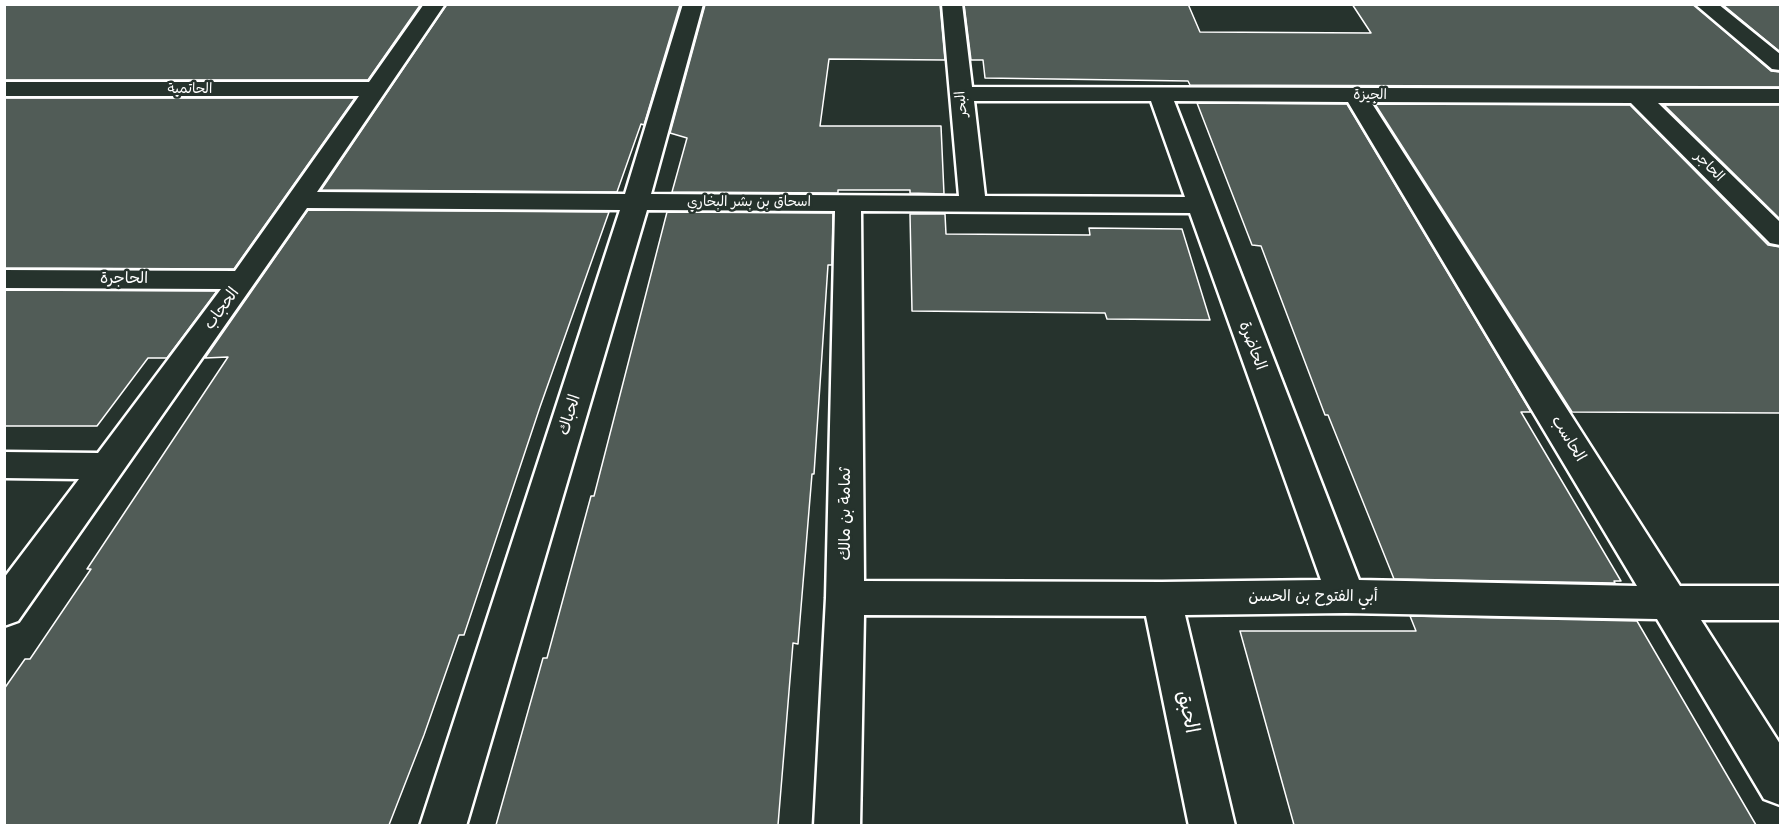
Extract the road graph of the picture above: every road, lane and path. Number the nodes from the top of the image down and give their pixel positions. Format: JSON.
{"nodes":[{"id":1,"x":435,"y":4,"type":"edge"},
{"id":2,"x":693,"y":4,"type":"edge"},
{"id":3,"x":952,"y":4,"type":"edge"},
{"id":4,"x":1705,"y":4,"type":"edge"},
{"id":5,"x":1780,"y":64,"type":"edge"},
{"id":6,"x":4,"y":89,"type":"edge"},
{"id":7,"x":376,"y":89,"type":"junction"},
{"id":8,"x":960,"y":94,"type":"junction"},
{"id":9,"x":1160,"y":95,"type":"junction"},
{"id":10,"x":1355,"y":95,"type":"junction"},
{"id":11,"x":1638,"y":96,"type":"junction"},
{"id":12,"x":1780,"y":96,"type":"edge"},
{"id":13,"x":299,"y":200,"type":"junction"},
{"id":14,"x":636,"y":202,"type":"junction"},
{"id":15,"x":848,"y":203,"type":"junction"},
{"id":16,"x":972,"y":204,"type":"junction"},
{"id":17,"x":1200,"y":205,"type":"junction"},
{"id":18,"x":1780,"y":237,"type":"edge"},
{"id":19,"x":4,"y":279,"type":"edge"},
{"id":20,"x":243,"y":280,"type":"junction"},
{"id":21,"x":4,"y":465,"type":"edge"},
{"id":22,"x":108,"y":466,"type":"junction"},
{"id":23,"x":1346,"y":596,"type":"junction"},
{"id":24,"x":845,"y":598,"type":"junction"},
{"id":25,"x":1162,"y":599,"type":"junction"},
{"id":26,"x":1669,"y":603,"type":"junction"},
{"id":27,"x":1780,"y":603,"type":"edge"},
{"id":28,"x":4,"y":609,"type":"edge"},
{"id":29,"x":1780,"y":783,"type":"edge"},
{"id":30,"x":443,"y":825,"type":"edge"},
{"id":31,"x":837,"y":825,"type":"edge"},
{"id":32,"x":1212,"y":825,"type":"edge"}],
"edges":[{"from":1,"to":7,"type":"street","name":"الحجاب"},
{"from":2,"to":14,"type":"street","name":"الحباك"},
{"from":3,"to":8,"type":"street","name":"البحر"},
{"from":4,"to":5,"type":"street"},
{"from":6,"to":7,"type":"street","name":"الحاتمية"},
{"from":7,"to":13,"type":"street","name":"الحجاب"},
{"from":8,"to":9,"type":"street","name":"الجيزة"},
{"from":8,"to":16,"type":"street","name":"البحر"},
{"from":9,"to":10,"type":"street","name":"الجيزة"},
{"from":9,"to":17,"type":"street","name":"الحاضرة"},
{"from":10,"to":11,"type":"street","name":"الجيزة"},
{"from":10,"to":26,"type":"street","name":"الحاسب"},
{"from":11,"to":12,"type":"street","name":"الجيزة"},
{"from":11,"to":18,"type":"street","name":"الحاجر"},
{"from":13,"to":14,"type":"street","name":"اسحاق بن بشر البخاري"},
{"from":13,"to":20,"type":"street","name":"الحجاب"},
{"from":14,"to":15,"type":"street","name":"اسحاق بن بشر البخاري"},
{"from":14,"to":30,"type":"street","name":"الحباك"},
{"from":15,"to":16,"type":"street","name":"اسحاق بن بشر البخاري"},
{"from":15,"to":24,"type":"street","name":"ثمامة بن مالك"},
{"from":16,"to":17,"type":"street","name":"اسحاق بن بشر البخاري"},
{"from":17,"to":23,"type":"street","name":"الحاضرة"},
{"from":19,"to":20,"type":"street","name":"الحاجرة"},
{"from":20,"to":22,"type":"street","name":"الحجاب"},
{"from":21,"to":22,"type":"street"},
{"from":22,"to":28,"type":"street","name":"الحجاب"},
{"from":23,"to":25,"type":"street","name":"أبي الفتوح بن الحسن"},
{"from":23,"to":26,"type":"street","name":"أبي الفتوح بن الحسن"},
{"from":24,"to":25,"type":"street","name":"أبي الفتوح بن الحسن"},
{"from":24,"to":31,"type":"street","name":"ثمامة بن مالك"},
{"from":25,"to":32,"type":"street","name":"الحبق"},
{"from":26,"to":27,"type":"street","name":"أبي الفتوح بن الحسن"},
{"from":26,"to":29,"type":"street","name":"الحاسب"}]}
